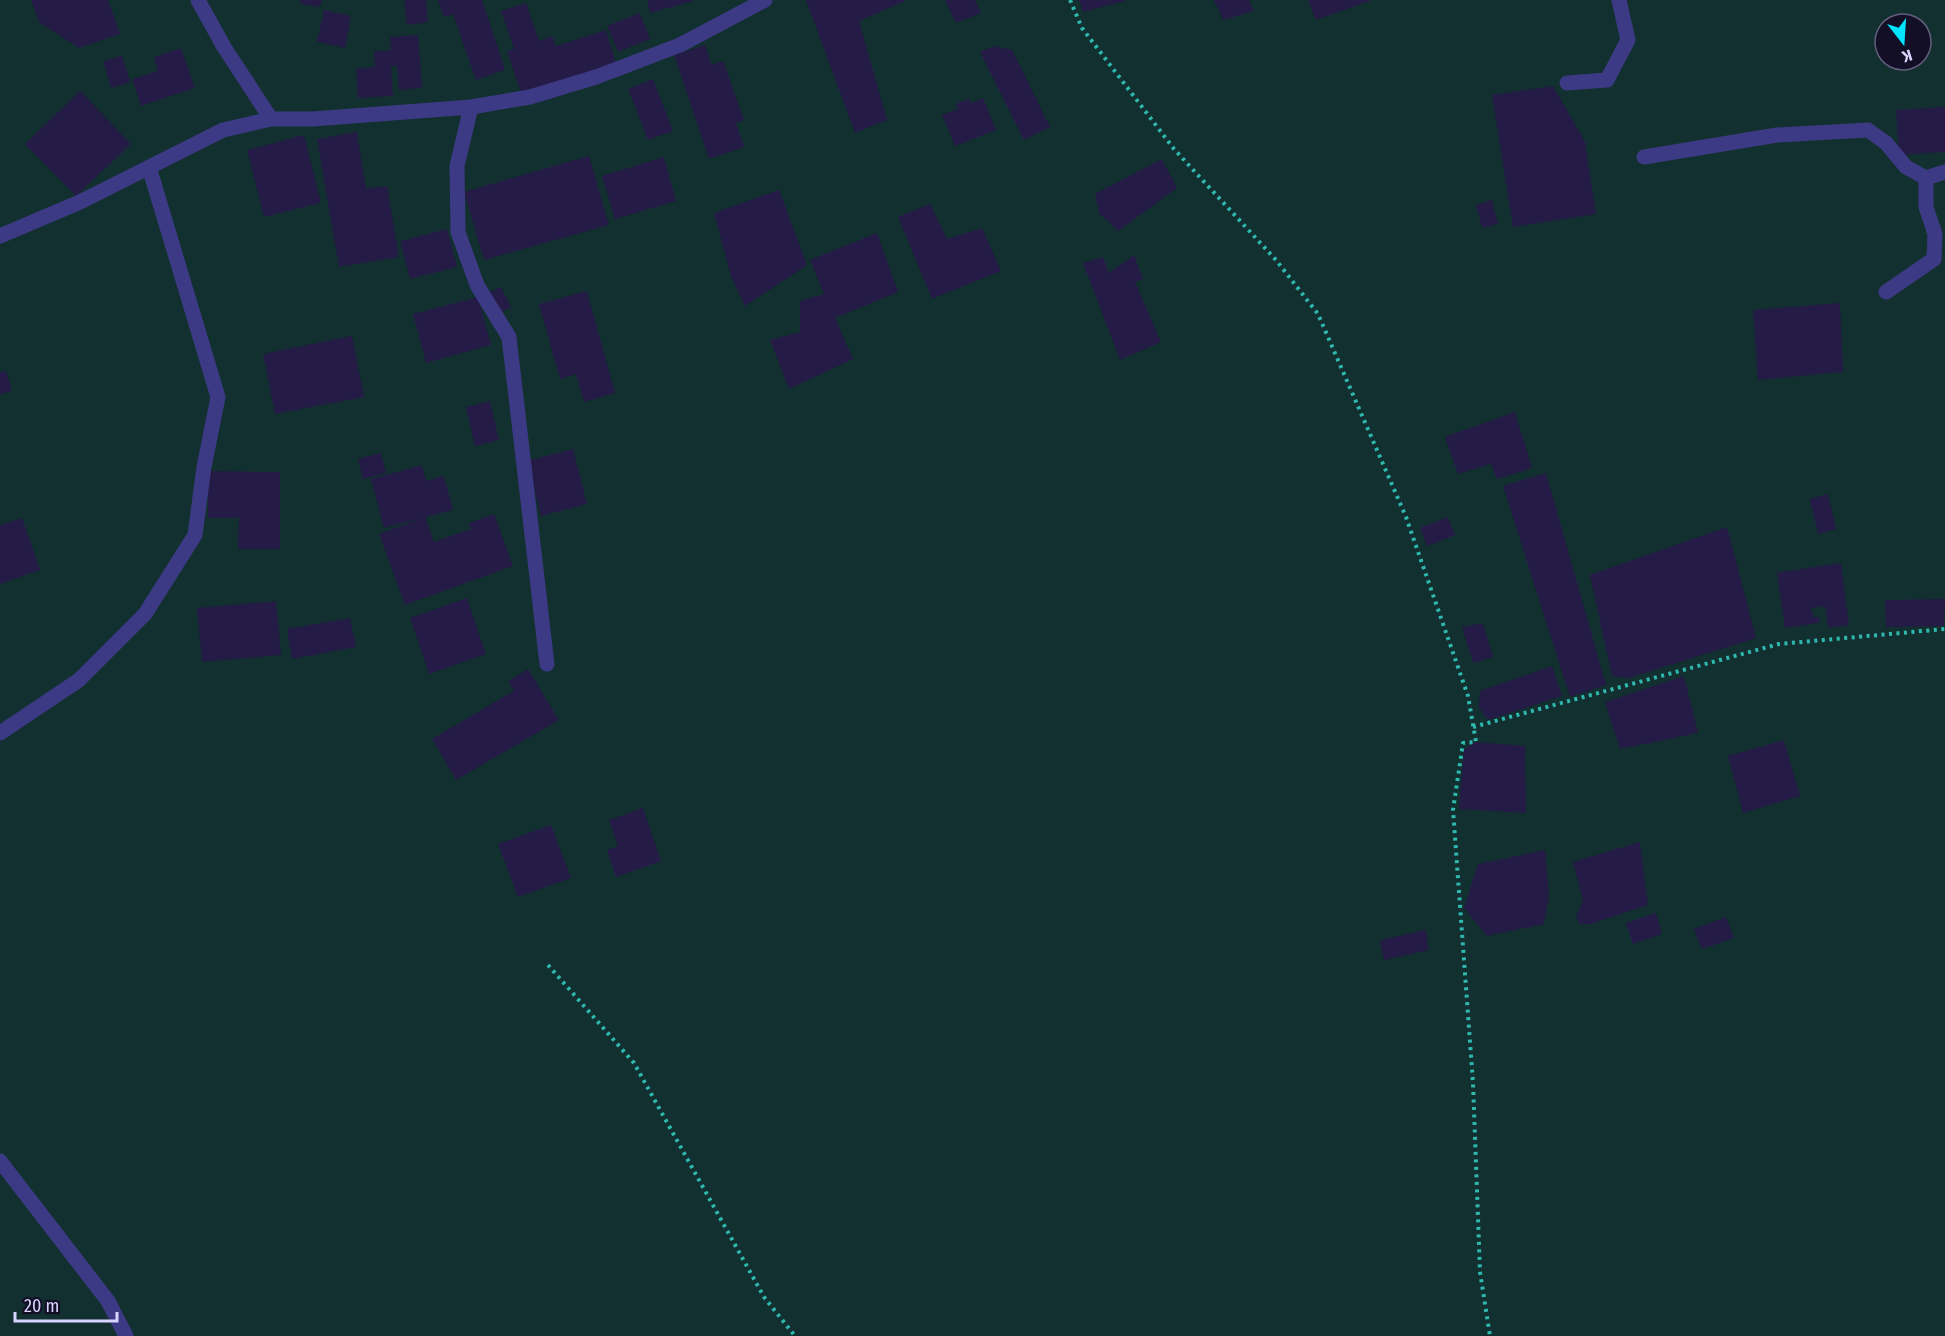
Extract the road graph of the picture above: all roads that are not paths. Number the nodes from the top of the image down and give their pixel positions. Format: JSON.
{"nodes":[{"id":1,"x":198,"y":0,"type":"edge"},
{"id":2,"x":765,"y":0,"type":"edge"},
{"id":3,"x":1619,"y":0,"type":"edge"},
{"id":4,"x":1567,"y":83,"type":"dead end"},
{"id":5,"x":471,"y":107,"type":"junction"},
{"id":6,"x":271,"y":119,"type":"junction"},
{"id":7,"x":1644,"y":157,"type":"dead end"},
{"id":8,"x":149,"y":168,"type":"junction"},
{"id":9,"x":1945,"y":172,"type":"edge"},
{"id":10,"x":1926,"y":178,"type":"junction"},
{"id":11,"x":0,"y":236,"type":"edge"},
{"id":12,"x":1886,"y":292,"type":"dead end"},
{"id":13,"x":547,"y":664,"type":"dead end"},
{"id":14,"x":0,"y":733,"type":"edge"},
{"id":15,"x":0,"y":1161,"type":"edge"},
{"id":16,"x":126,"y":1336,"type":"edge"}],
"edges":[{"from":1,"to":6,"type":"street"},
{"from":2,"to":5,"type":"street"},
{"from":3,"to":4,"type":"street"},
{"from":5,"to":6,"type":"street"},
{"from":5,"to":13,"type":"street"},
{"from":6,"to":8,"type":"street"},
{"from":7,"to":10,"type":"street"},
{"from":8,"to":11,"type":"street"},
{"from":8,"to":14,"type":"street"},
{"from":9,"to":10,"type":"street"},
{"from":10,"to":12,"type":"street"},
{"from":15,"to":16,"type":"street"}]}
